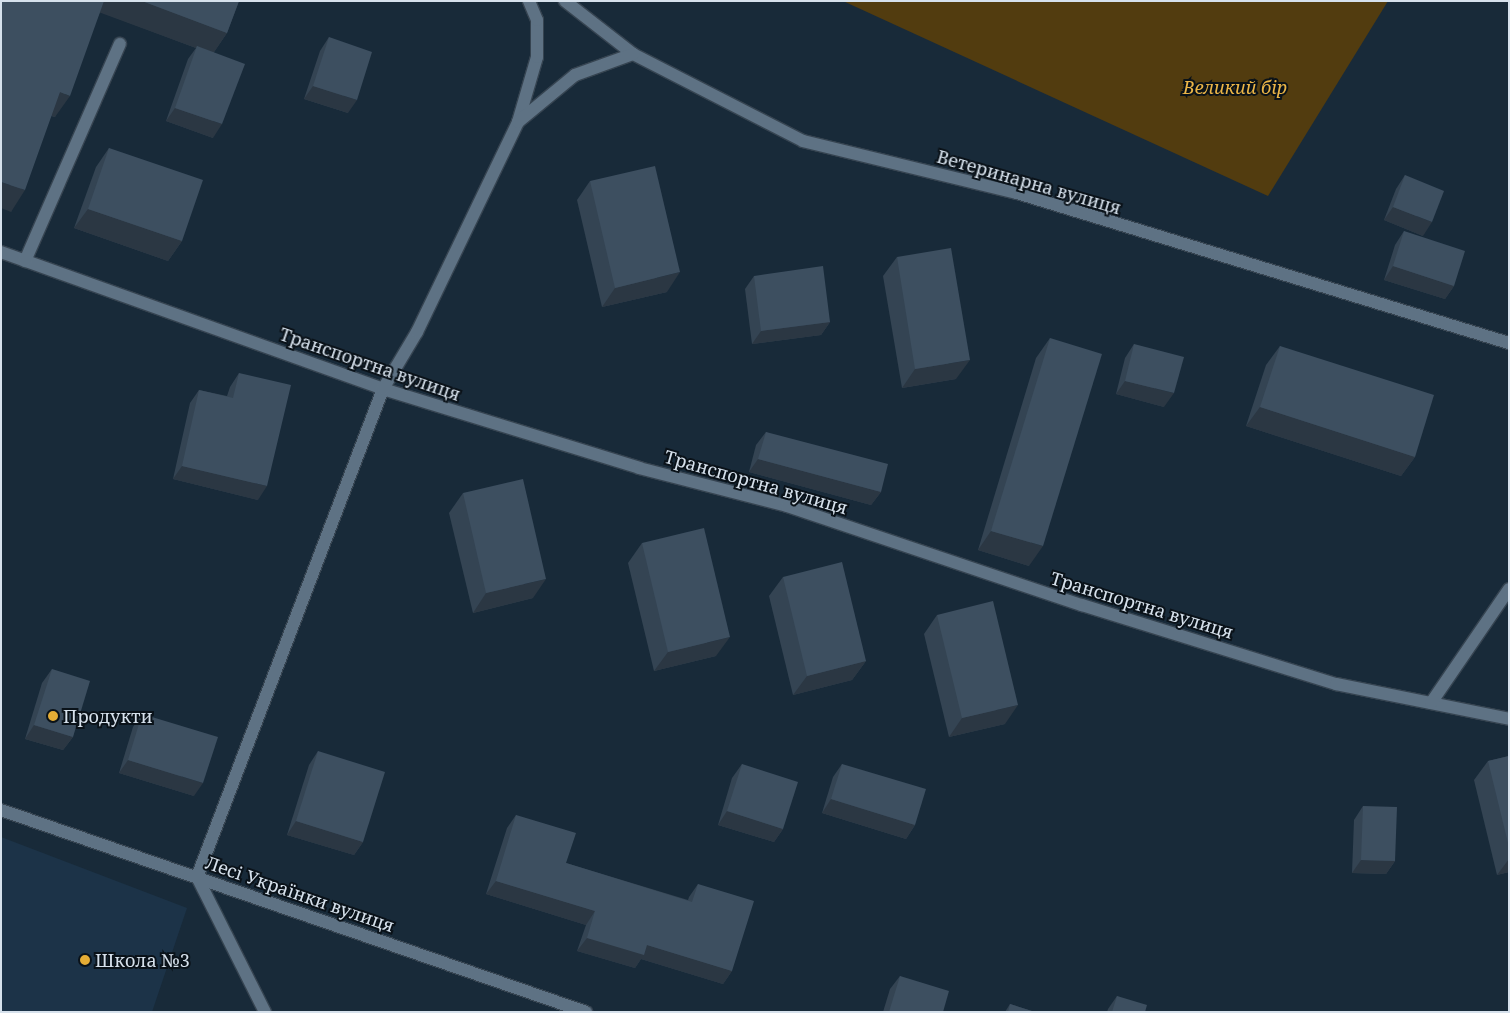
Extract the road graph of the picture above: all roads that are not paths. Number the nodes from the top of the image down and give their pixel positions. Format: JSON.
{"nodes":[{"id":1,"x":530,"y":1,"type":"edge"},
{"id":2,"x":566,"y":1,"type":"edge"},
{"id":3,"x":120,"y":44,"type":"dead end"},
{"id":4,"x":633,"y":54,"type":"junction"},
{"id":5,"x":518,"y":122,"type":"junction"},
{"id":6,"x":1,"y":252,"type":"edge"},
{"id":7,"x":25,"y":261,"type":"junction"},
{"id":8,"x":1509,"y":343,"type":"edge"},
{"id":9,"x":382,"y":389,"type":"junction"},
{"id":10,"x":1509,"y":590,"type":"edge"},
{"id":11,"x":1431,"y":703,"type":"junction"},
{"id":12,"x":1509,"y":719,"type":"edge"},
{"id":13,"x":1,"y":810,"type":"edge"},
{"id":14,"x":197,"y":877,"type":"junction"},
{"id":15,"x":265,"y":1012,"type":"edge"},
{"id":16,"x":586,"y":1012,"type":"edge"}],
"edges":[{"from":1,"to":5,"type":"street"},
{"from":2,"to":4,"type":"street","name":"Ветеринарна вулиця"},
{"from":3,"to":7,"type":"street"},
{"from":4,"to":5,"type":"street"},
{"from":4,"to":8,"type":"street","name":"Ветеринарна вулиця"},
{"from":5,"to":9,"type":"street"},
{"from":6,"to":7,"type":"street","name":"Транспортна вулиця"},
{"from":7,"to":9,"type":"street","name":"Транспортна вулиця"},
{"from":9,"to":11,"type":"street","name":"Транспортна вулиця"},
{"from":9,"to":14,"type":"street"},
{"from":10,"to":11,"type":"street"},
{"from":11,"to":12,"type":"street","name":"Транспортна вулиця"},
{"from":13,"to":14,"type":"street","name":"Лесі Українки вулиця"},
{"from":14,"to":15,"type":"street"},
{"from":14,"to":16,"type":"street","name":"Лесі Українки вулиця"}]}
